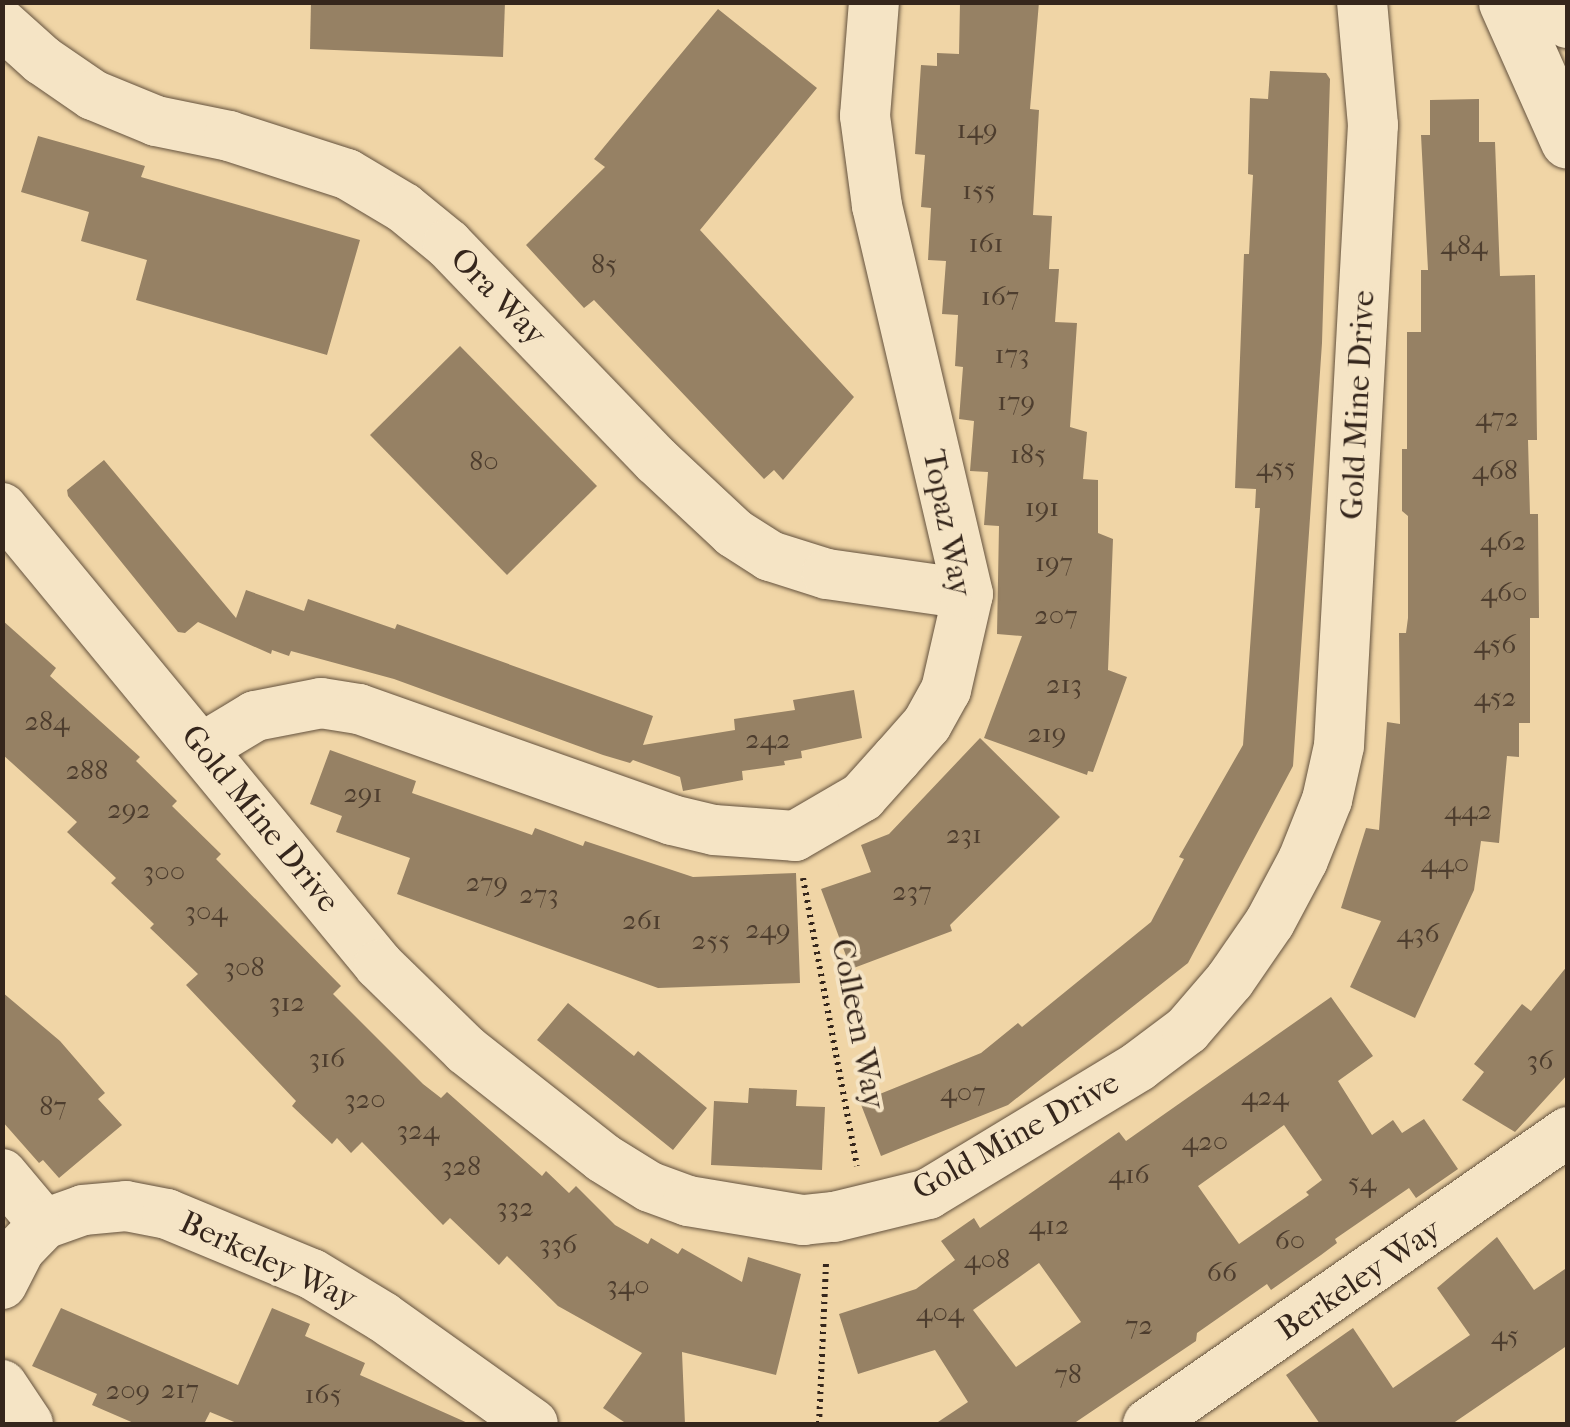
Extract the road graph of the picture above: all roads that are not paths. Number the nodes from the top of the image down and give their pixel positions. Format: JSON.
{"nodes":[{"id":1,"x":874,"y":2,"type":"edge"},
{"id":2,"x":1362,"y":2,"type":"edge"},
{"id":3,"x":1506,"y":2,"type":"edge"},
{"id":4,"x":1560,"y":2,"type":"edge"},
{"id":5,"x":1568,"y":20,"type":"edge"},
{"id":6,"x":2,"y":24,"type":"edge"},
{"id":7,"x":1568,"y":141,"type":"edge"},
{"id":8,"x":2,"y":508,"type":"edge"},
{"id":9,"x":968,"y":594,"type":"junction"},
{"id":10,"x":202,"y":748,"type":"junction"},
{"id":11,"x":1568,"y":1132,"type":"edge"},
{"id":12,"x":2,"y":1174,"type":"edge"},
{"id":13,"x":44,"y":1224,"type":"junction"},
{"id":14,"x":2,"y":1284,"type":"edge"},
{"id":15,"x":2,"y":1386,"type":"edge"},
{"id":16,"x":28,"y":1424,"type":"edge"},
{"id":17,"x":533,"y":1424,"type":"edge"},
{"id":18,"x":1148,"y":1424,"type":"edge"}],
"edges":[{"from":1,"to":9,"type":"street","name":"Topaz Way"},
{"from":2,"to":10,"type":"street","name":"Gold Mine Drive"},
{"from":3,"to":7,"type":"main road"},
{"from":4,"to":5,"type":"main road"},
{"from":6,"to":9,"type":"street","name":"Ora Way"},
{"from":8,"to":10,"type":"street","name":"Gold Mine Drive"},
{"from":9,"to":10,"type":"street","name":"Topaz Way"},
{"from":11,"to":18,"type":"street","name":"Berkeley Way"},
{"from":12,"to":13,"type":"street"},
{"from":13,"to":14,"type":"street"},
{"from":13,"to":17,"type":"street","name":"Berkeley Way"},
{"from":15,"to":16,"type":"street"}]}
